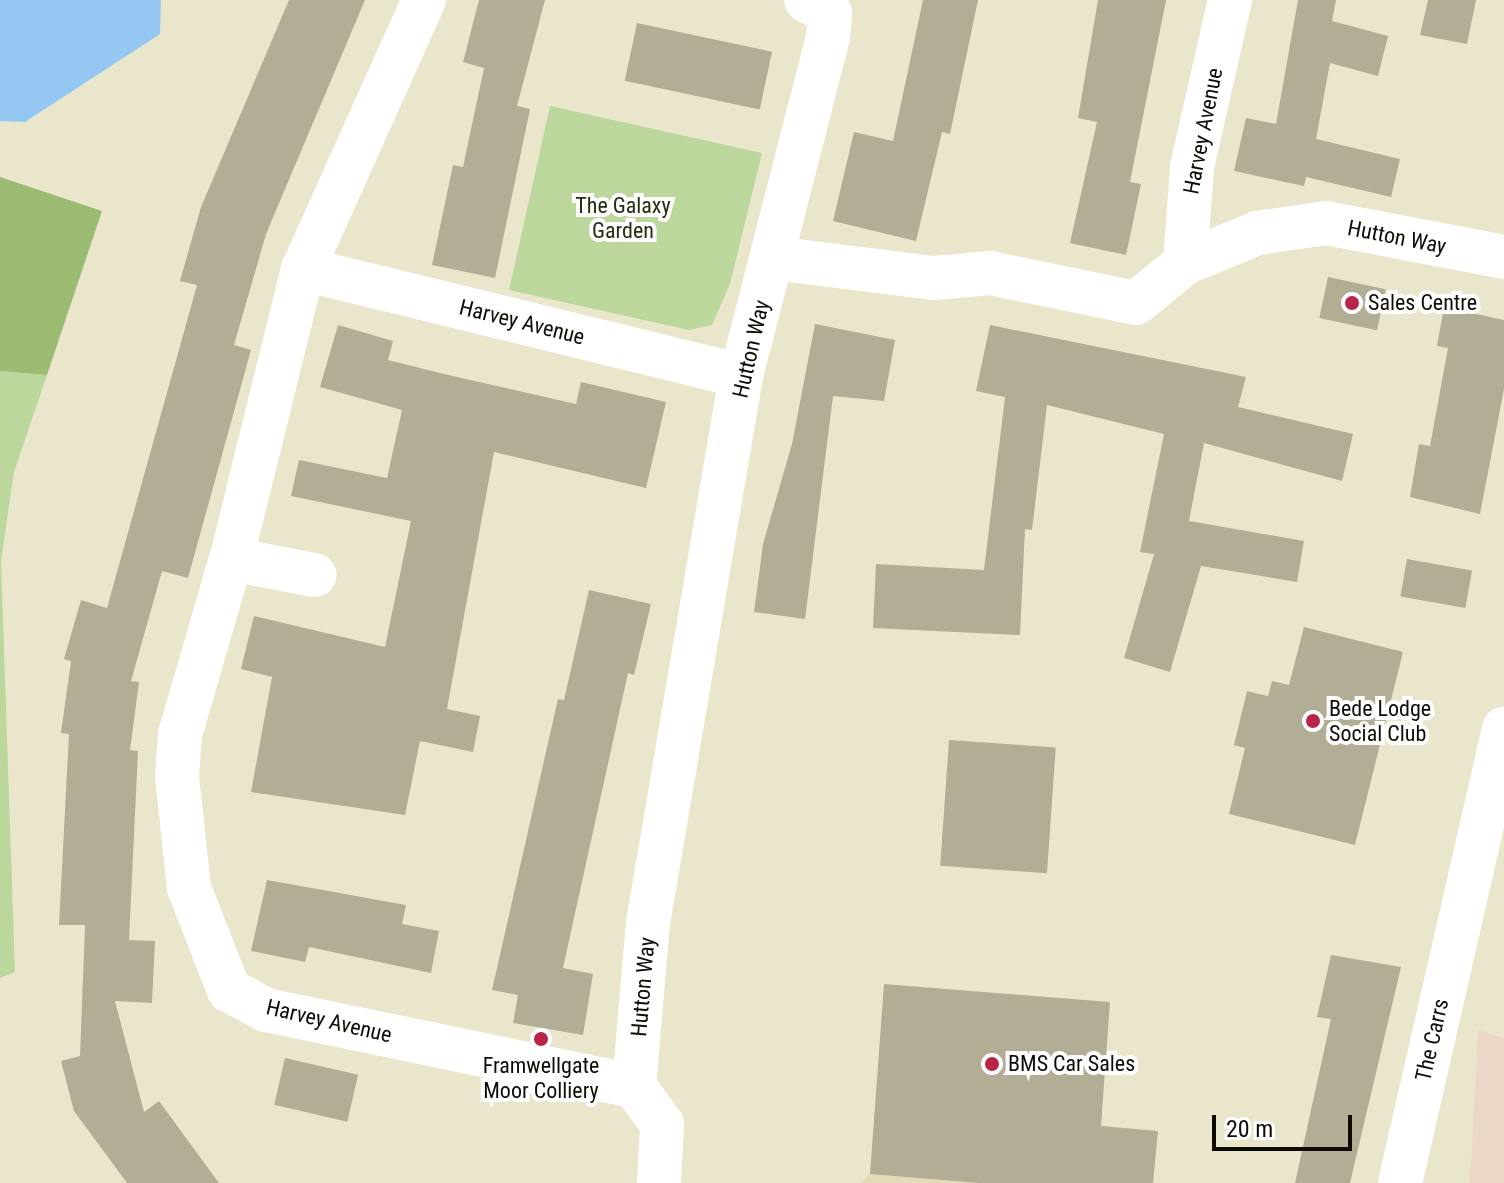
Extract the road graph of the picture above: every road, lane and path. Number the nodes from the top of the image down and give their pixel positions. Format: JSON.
{"nodes":[{"id":1,"x":424,"y":0,"type":"edge"},
{"id":2,"x":806,"y":0,"type":"edge"},
{"id":3,"x":1230,"y":0,"type":"edge"},
{"id":4,"x":1504,"y":257,"type":"edge"},
{"id":5,"x":773,"y":258,"type":"junction"},
{"id":6,"x":1185,"y":263,"type":"junction"},
{"id":7,"x":303,"y":269,"type":"junction"},
{"id":8,"x":741,"y":376,"type":"junction"},
{"id":9,"x":231,"y":559,"type":"junction"},
{"id":10,"x":314,"y":575,"type":"dead end"},
{"id":11,"x":1504,"y":729,"type":"edge"},
{"id":12,"x":634,"y":1086,"type":"junction"},
{"id":13,"x":659,"y":1183,"type":"edge"},
{"id":14,"x":1400,"y":1183,"type":"edge"}],
"edges":[{"from":1,"to":7,"type":"street","name":"Harvey Avenue"},
{"from":2,"to":5,"type":"street"},
{"from":3,"to":6,"type":"street","name":"Harvey Avenue"},
{"from":4,"to":6,"type":"street","name":"Hutton Way"},
{"from":5,"to":6,"type":"street","name":"Hutton Way"},
{"from":5,"to":8,"type":"street","name":"Hutton Way"},
{"from":7,"to":8,"type":"street","name":"Harvey Avenue"},
{"from":7,"to":9,"type":"street","name":"Harvey Avenue"},
{"from":8,"to":12,"type":"street","name":"Hutton Way"},
{"from":9,"to":10,"type":"street"},
{"from":9,"to":12,"type":"street","name":"Harvey Avenue"},
{"from":11,"to":14,"type":"street","name":"The Carrs"},
{"from":12,"to":13,"type":"street"}]}
